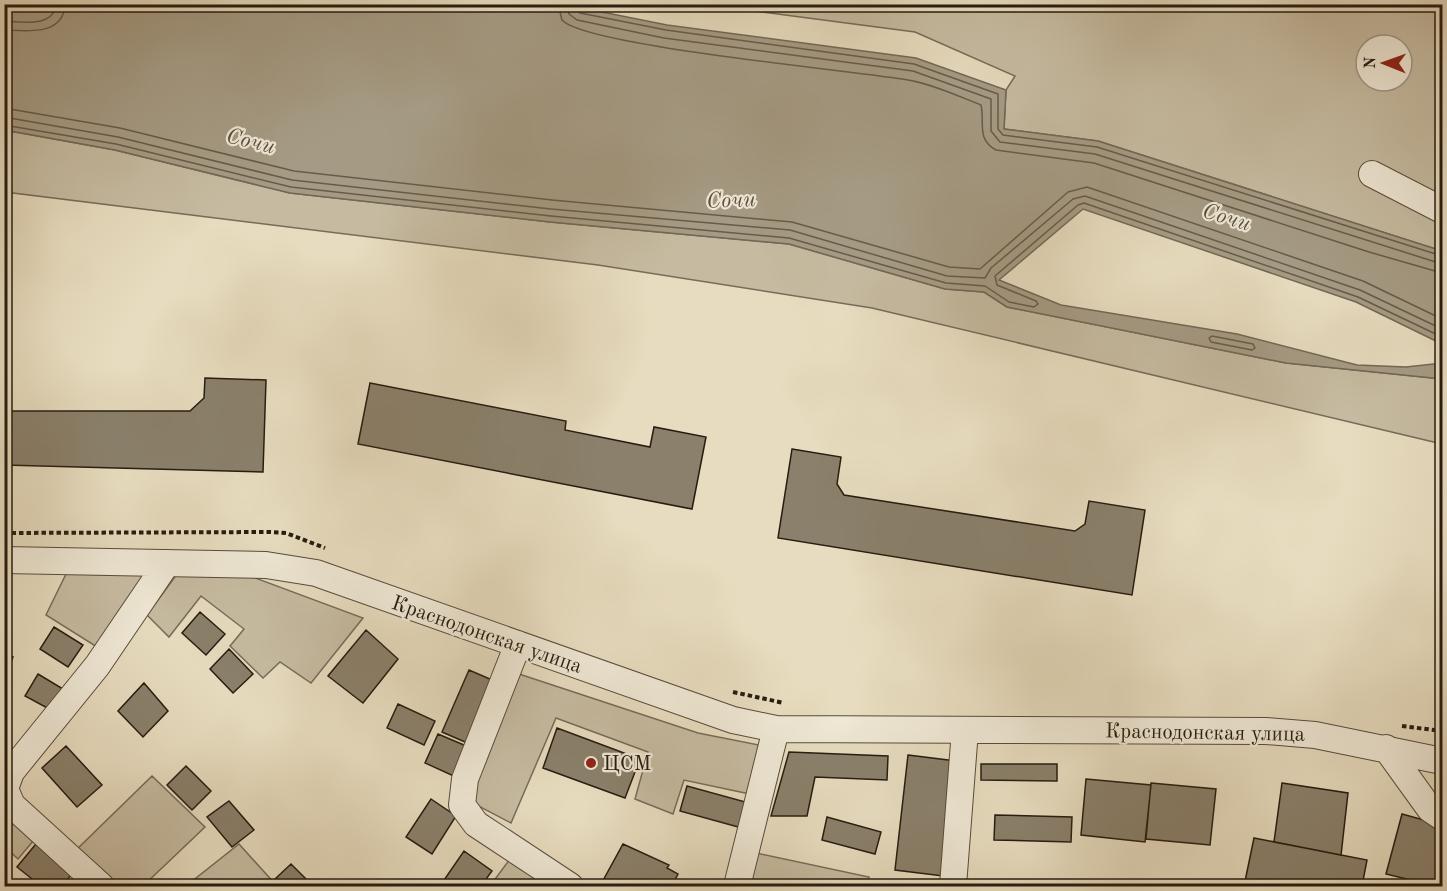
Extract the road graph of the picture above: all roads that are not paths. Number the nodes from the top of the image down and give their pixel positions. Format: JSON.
{"nodes":[{"id":1,"x":1372,"y":174,"type":"dead end"},
{"id":2,"x":1443,"y":210,"type":"edge"},
{"id":3,"x":4,"y":560,"type":"edge"},
{"id":4,"x":167,"y":563,"type":"junction"},
{"id":5,"x":518,"y":644,"type":"junction"},
{"id":6,"x":776,"y":729,"type":"junction"},
{"id":7,"x":965,"y":730,"type":"junction"},
{"id":8,"x":1386,"y":748,"type":"junction"},
{"id":9,"x":1443,"y":761,"type":"edge"},
{"id":10,"x":5,"y":789,"type":"edge"},
{"id":11,"x":1443,"y":817,"type":"edge"},
{"id":12,"x":101,"y":886,"type":"edge"},
{"id":13,"x":570,"y":886,"type":"edge"},
{"id":14,"x":737,"y":886,"type":"edge"},
{"id":15,"x":953,"y":886,"type":"edge"}],
"edges":[{"from":1,"to":2,"type":"street"},
{"from":3,"to":4,"type":"street","name":"Краснодонская улица"},
{"from":4,"to":5,"type":"street","name":"Краснодонская улица"},
{"from":4,"to":10,"type":"street"},
{"from":5,"to":6,"type":"street","name":"Краснодонская улица"},
{"from":5,"to":13,"type":"street"},
{"from":6,"to":7,"type":"street","name":"Краснодонская улица"},
{"from":6,"to":14,"type":"street"},
{"from":7,"to":8,"type":"street","name":"Краснодонская улица"},
{"from":7,"to":15,"type":"street"},
{"from":8,"to":9,"type":"street","name":"Краснодонская улица"},
{"from":8,"to":11,"type":"street"},
{"from":10,"to":12,"type":"street"}]}
